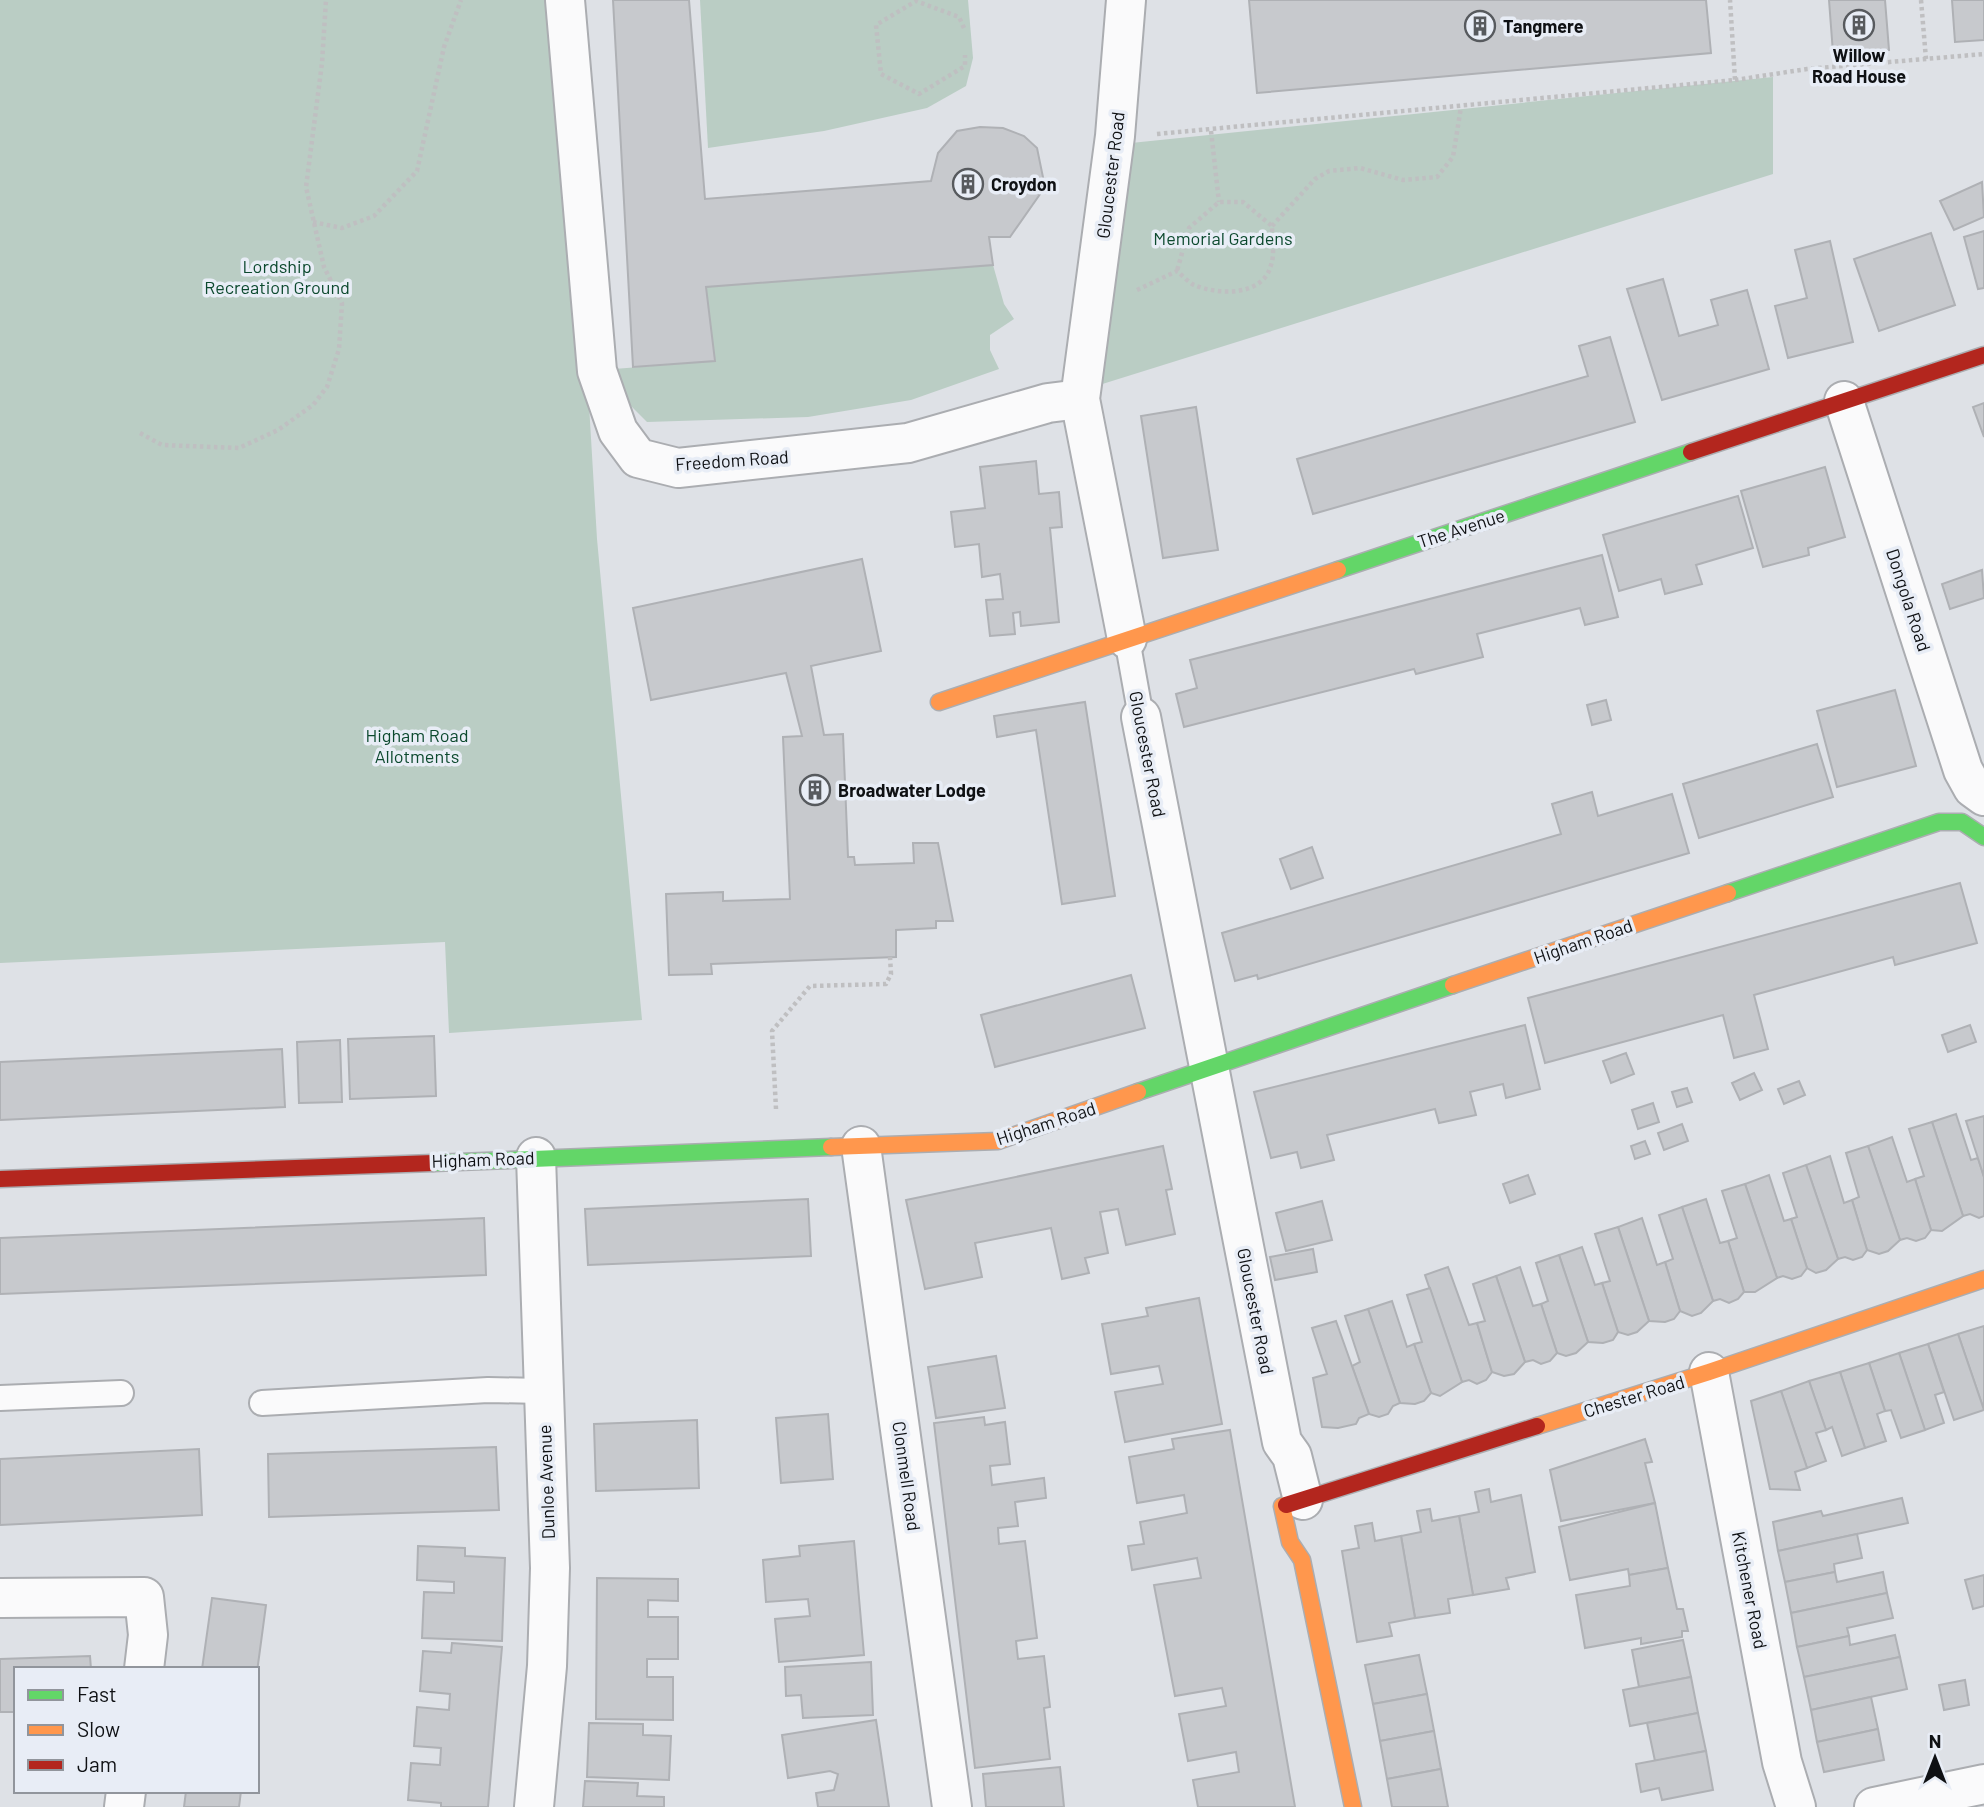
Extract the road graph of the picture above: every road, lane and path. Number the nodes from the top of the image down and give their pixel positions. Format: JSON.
{"nodes":[{"id":1,"x":326,"y":0,"type":"edge"},
{"id":2,"x":461,"y":0,"type":"edge"},
{"id":3,"x":565,"y":0,"type":"edge"},
{"id":4,"x":1126,"y":0,"type":"edge"},
{"id":5,"x":1730,"y":0,"type":"edge"},
{"id":6,"x":1921,"y":0,"type":"edge"},
{"id":7,"x":964,"y":28,"type":"dead end"},
{"id":8,"x":1984,"y":54,"type":"edge"},
{"id":9,"x":965,"y":55,"type":"dead end"},
{"id":10,"x":1926,"y":59,"type":"junction"},
{"id":11,"x":1735,"y":80,"type":"junction"},
{"id":12,"x":1461,"y":107,"type":"junction"},
{"id":13,"x":1211,"y":131,"type":"junction"},
{"id":14,"x":1115,"y":136,"type":"junction"},
{"id":15,"x":1219,"y":202,"type":"junction"},
{"id":16,"x":313,"y":222,"type":"junction"},
{"id":17,"x":1272,"y":226,"type":"junction"},
{"id":18,"x":1177,"y":271,"type":"junction"},
{"id":19,"x":1092,"y":312,"type":"junction"},
{"id":20,"x":1984,"y":355,"type":"edge"},
{"id":21,"x":1080,"y":399,"type":"junction"},
{"id":22,"x":1844,"y":401,"type":"junction"},
{"id":23,"x":140,"y":433,"type":"dead end"},
{"id":24,"x":1127,"y":639,"type":"junction"},
{"id":25,"x":939,"y":702,"type":"dead end"},
{"id":26,"x":1141,"y":718,"type":"joint"},
{"id":27,"x":1976,"y":804,"type":"edge"},
{"id":28,"x":1984,"y":836,"type":"edge"},
{"id":29,"x":890,"y":957,"type":"dead end"},
{"id":30,"x":1208,"y":1067,"type":"junction"},
{"id":31,"x":861,"y":1146,"type":"junction"},
{"id":32,"x":778,"y":1149,"type":"junction"},
{"id":33,"x":536,"y":1157,"type":"junction"},
{"id":34,"x":0,"y":1179,"type":"edge"},
{"id":35,"x":1984,"y":1279,"type":"edge"},
{"id":36,"x":1709,"y":1372,"type":"junction"},
{"id":37,"x":543,"y":1391,"type":"junction"},
{"id":38,"x":121,"y":1394,"type":"dead end"},
{"id":39,"x":0,"y":1398,"type":"edge"},
{"id":40,"x":262,"y":1403,"type":"dead end"},
{"id":41,"x":1292,"y":1503,"type":"junction"},
{"id":42,"x":0,"y":1598,"type":"edge"},
{"id":43,"x":144,"y":1667,"type":"edge"},
{"id":44,"x":1984,"y":1784,"type":"edge"},
{"id":45,"x":534,"y":1807,"type":"edge"},
{"id":46,"x":952,"y":1807,"type":"edge"},
{"id":47,"x":1353,"y":1807,"type":"edge"},
{"id":48,"x":1796,"y":1807,"type":"edge"},
{"id":49,"x":1874,"y":1807,"type":"edge"}],
"edges":[{"from":1,"to":16,"type":"path"},
{"from":2,"to":16,"type":"path"},
{"from":3,"to":21,"type":"street","name":"Freedom Road"},
{"from":4,"to":14,"type":"street","name":"Gloucester Road"},
{"from":5,"to":11,"type":"path"},
{"from":6,"to":10,"type":"path"},
{"from":7,"to":9,"type":"path"},
{"from":8,"to":10,"type":"path"},
{"from":10,"to":11,"type":"path"},
{"from":11,"to":12,"type":"path"},
{"from":12,"to":13,"type":"path"},
{"from":12,"to":17,"type":"path"},
{"from":13,"to":14,"type":"path"},
{"from":13,"to":15,"type":"path"},
{"from":14,"to":19,"type":"street","name":"Gloucester Road"},
{"from":15,"to":17,"type":"path"},
{"from":15,"to":18,"type":"path"},
{"from":16,"to":23,"type":"path"},
{"from":17,"to":18,"type":"path"},
{"from":18,"to":19,"type":"path"},
{"from":19,"to":21,"type":"street","name":"Gloucester Road"},
{"from":20,"to":22,"type":"street","name":"The Avenue"},
{"from":21,"to":24,"type":"street","name":"Gloucester Road"},
{"from":22,"to":24,"type":"street","name":"The Avenue"},
{"from":22,"to":27,"type":"street","name":"Dongola Road"},
{"from":24,"to":25,"type":"street","name":"The Avenue"},
{"from":24,"to":26,"type":"lane","name":"Gloucester Road"},
{"from":26,"to":30,"type":"street","name":"Gloucester Road"},
{"from":27,"to":28,"type":"street","name":"Dongola Road"},
{"from":27,"to":30,"type":"street","name":"Higham Road"},
{"from":29,"to":32,"type":"path"},
{"from":30,"to":31,"type":"street","name":"Higham Road"},
{"from":30,"to":41,"type":"street","name":"Gloucester Road"},
{"from":31,"to":32,"type":"street","name":"Higham Road"},
{"from":31,"to":46,"type":"street","name":"Clonmell Road"},
{"from":32,"to":33,"type":"street","name":"Higham Road"},
{"from":33,"to":34,"type":"street","name":"Higham Road"},
{"from":33,"to":37,"type":"street","name":"Dunloe Avenue"},
{"from":35,"to":36,"type":"street","name":"Chester Road"},
{"from":36,"to":41,"type":"street","name":"Chester Road"},
{"from":36,"to":48,"type":"street","name":"Kitchener Road"},
{"from":37,"to":40,"type":"lane"},
{"from":37,"to":45,"type":"street","name":"Dunloe Avenue"},
{"from":38,"to":39,"type":"lane"},
{"from":41,"to":47,"type":"street","name":"Gloucester Road"},
{"from":42,"to":43,"type":"street"},
{"from":44,"to":49,"type":"street"}]}
